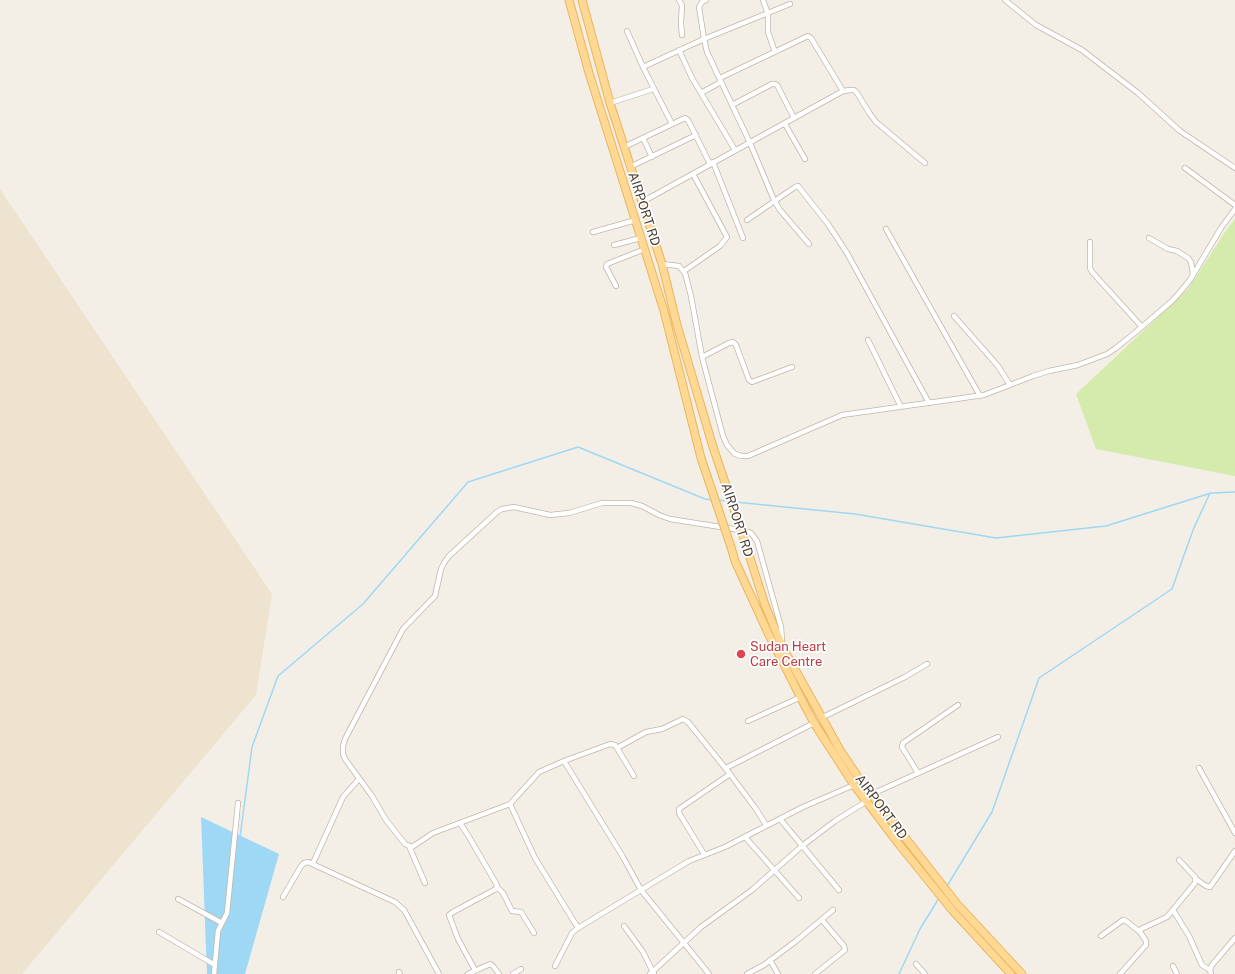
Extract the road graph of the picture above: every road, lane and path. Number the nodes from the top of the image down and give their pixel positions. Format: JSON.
{"nodes":[{"id":1,"x":569,"y":0,"type":"edge"},
{"id":2,"x":582,"y":0,"type":"edge"},
{"id":3,"x":679,"y":0,"type":"edge"},
{"id":4,"x":697,"y":0,"type":"edge"},
{"id":5,"x":706,"y":0,"type":"edge"},
{"id":6,"x":763,"y":0,"type":"edge"},
{"id":7,"x":1005,"y":0,"type":"edge"},
{"id":8,"x":790,"y":4,"type":"dead end"},
{"id":9,"x":700,"y":5,"type":"junction"},
{"id":10,"x":768,"y":14,"type":"junction"},
{"id":11,"x":627,"y":31,"type":"dead end"},
{"id":12,"x":682,"y":35,"type":"dead end"},
{"id":13,"x":704,"y":39,"type":"junction"},
{"id":14,"x":679,"y":50,"type":"junction"},
{"id":15,"x":775,"y":52,"type":"junction"},
{"id":16,"x":642,"y":67,"type":"junction"},
{"id":17,"x":721,"y":80,"type":"junction"},
{"id":18,"x":653,"y":89,"type":"junction"},
{"id":19,"x":843,"y":91,"type":"junction"},
{"id":20,"x":701,"y":93,"type":"junction"},
{"id":21,"x":610,"y":103,"type":"junction"},
{"id":22,"x":732,"y":105,"type":"junction"},
{"id":23,"x":794,"y":118,"type":"junction"},
{"id":24,"x":672,"y":124,"type":"junction"},
{"id":25,"x":785,"y":124,"type":"junction"},
{"id":26,"x":696,"y":135,"type":"junction"},
{"id":27,"x":643,"y":138,"type":"junction"},
{"id":28,"x":750,"y":143,"type":"junction"},
{"id":29,"x":624,"y":147,"type":"junction"},
{"id":30,"x":735,"y":150,"type":"junction"},
{"id":31,"x":652,"y":157,"type":"junction"},
{"id":32,"x":805,"y":159,"type":"dead end"},
{"id":33,"x":712,"y":163,"type":"junction"},
{"id":34,"x":924,"y":163,"type":"dead end"},
{"id":35,"x":630,"y":167,"type":"junction"},
{"id":36,"x":1185,"y":168,"type":"dead end"},
{"id":37,"x":1235,"y":168,"type":"edge"},
{"id":38,"x":693,"y":174,"type":"junction"},
{"id":39,"x":774,"y":200,"type":"junction"},
{"id":40,"x":642,"y":202,"type":"junction"},
{"id":41,"x":1235,"y":205,"type":"edge"},
{"id":42,"x":1235,"y":209,"type":"edge"},
{"id":43,"x":636,"y":220,"type":"junction"},
{"id":44,"x":747,"y":220,"type":"dead end"},
{"id":45,"x":886,"y":229,"type":"dead end"},
{"id":46,"x":592,"y":232,"type":"dead end"},
{"id":47,"x":641,"y":238,"type":"junction"},
{"id":48,"x":743,"y":238,"type":"dead end"},
{"id":49,"x":1150,"y":238,"type":"dead end"},
{"id":50,"x":1090,"y":242,"type":"dead end"},
{"id":51,"x":809,"y":244,"type":"dead end"},
{"id":52,"x":614,"y":245,"type":"dead end"},
{"id":53,"x":645,"y":249,"type":"junction"},
{"id":54,"x":662,"y":264,"type":"junction"},
{"id":55,"x":684,"y":271,"type":"junction"},
{"id":56,"x":1193,"y":274,"type":"junction"},
{"id":57,"x":616,"y":286,"type":"dead end"},
{"id":58,"x":954,"y":316,"type":"dead end"},
{"id":59,"x":1142,"y":327,"type":"junction"},
{"id":60,"x":868,"y":340,"type":"dead end"},
{"id":61,"x":702,"y":357,"type":"junction"},
{"id":62,"x":792,"y":367,"type":"dead end"},
{"id":63,"x":1010,"y":385,"type":"junction"},
{"id":64,"x":980,"y":396,"type":"junction"},
{"id":65,"x":929,"y":403,"type":"junction"},
{"id":66,"x":901,"y":407,"type":"junction"},
{"id":67,"x":782,"y":646,"type":"junction"},
{"id":68,"x":927,"y":664,"type":"dead end"},
{"id":69,"x":801,"y":697,"type":"junction"},
{"id":70,"x":958,"y":705,"type":"dead end"},
{"id":71,"x":821,"y":718,"type":"junction"},
{"id":72,"x":748,"y":721,"type":"dead end"},
{"id":73,"x":814,"y":723,"type":"junction"},
{"id":74,"x":998,"y":737,"type":"dead end"},
{"id":75,"x":617,"y":748,"type":"junction"},
{"id":76,"x":564,"y":761,"type":"junction"},
{"id":77,"x":726,"y":768,"type":"junction"},
{"id":78,"x":1199,"y":768,"type":"dead end"},
{"id":79,"x":918,"y":773,"type":"junction"},
{"id":80,"x":730,"y":774,"type":"junction"},
{"id":81,"x":634,"y":776,"type":"dead end"},
{"id":82,"x":359,"y":779,"type":"junction"},
{"id":83,"x":854,"y":785,"type":"junction"},
{"id":84,"x":872,"y":794,"type":"junction"},
{"id":85,"x":867,"y":801,"type":"junction"},
{"id":86,"x":238,"y":804,"type":"dead end"},
{"id":87,"x":510,"y":804,"type":"junction"},
{"id":88,"x":780,"y":819,"type":"junction"},
{"id":89,"x":460,"y":823,"type":"junction"},
{"id":90,"x":766,"y":825,"type":"junction"},
{"id":91,"x":1235,"y":833,"type":"edge"},
{"id":92,"x":745,"y":837,"type":"junction"},
{"id":93,"x":410,"y":846,"type":"junction"},
{"id":94,"x":802,"y":846,"type":"junction"},
{"id":95,"x":1235,"y":851,"type":"edge"},
{"id":96,"x":704,"y":854,"type":"junction"},
{"id":97,"x":1179,"y":860,"type":"dead end"},
{"id":98,"x":312,"y":863,"type":"junction"},
{"id":99,"x":774,"y":870,"type":"junction"},
{"id":100,"x":929,"y":876,"type":"junction"},
{"id":101,"x":1196,"y":879,"type":"junction"},
{"id":102,"x":425,"y":883,"type":"dead end"},
{"id":103,"x":497,"y":887,"type":"junction"},
{"id":104,"x":641,"y":890,"type":"junction"},
{"id":105,"x":839,"y":890,"type":"dead end"},
{"id":106,"x":283,"y":897,"type":"dead end"},
{"id":107,"x":799,"y":898,"type":"dead end"},
{"id":108,"x":178,"y":899,"type":"dead end"},
{"id":109,"x":954,"y":907,"type":"junction"},
{"id":110,"x":833,"y":910,"type":"dead end"},
{"id":111,"x":1173,"y":910,"type":"junction"},
{"id":112,"x":822,"y":920,"type":"junction"},
{"id":113,"x":222,"y":923,"type":"junction"},
{"id":114,"x":624,"y":926,"type":"dead end"},
{"id":115,"x":578,"y":928,"type":"junction"},
{"id":116,"x":159,"y":932,"type":"dead end"},
{"id":117,"x":1140,"y":932,"type":"junction"},
{"id":118,"x":534,"y":933,"type":"dead end"},
{"id":119,"x":1101,"y":936,"type":"dead end"},
{"id":120,"x":1235,"y":938,"type":"edge"},
{"id":121,"x":684,"y":943,"type":"junction"},
{"id":122,"x":770,"y":960,"type":"junction"},
{"id":123,"x":916,"y":964,"type":"dead end"},
{"id":124,"x":215,"y":965,"type":"junction"},
{"id":125,"x":555,"y":966,"type":"dead end"},
{"id":126,"x":1173,"y":966,"type":"dead end"},
{"id":127,"x":521,"y":969,"type":"dead end"},
{"id":128,"x":475,"y":970,"type":"junction"},
{"id":129,"x":1211,"y":972,"type":"edge"},
{"id":130,"x":652,"y":973,"type":"edge"},
{"id":131,"x":1020,"y":973,"type":"edge"},
{"id":132,"x":214,"y":974,"type":"edge"},
{"id":133,"x":439,"y":974,"type":"edge"},
{"id":134,"x":468,"y":974,"type":"edge"},
{"id":135,"x":499,"y":974,"type":"edge"},
{"id":136,"x":513,"y":974,"type":"edge"},
{"id":137,"x":709,"y":974,"type":"edge"},
{"id":138,"x":747,"y":974,"type":"edge"},
{"id":139,"x":778,"y":974,"type":"edge"},
{"id":140,"x":815,"y":974,"type":"edge"},
{"id":141,"x":925,"y":974,"type":"edge"},
{"id":142,"x":1011,"y":974,"type":"edge"},
{"id":143,"x":1120,"y":974,"type":"edge"},
{"id":144,"x":1177,"y":974,"type":"edge"}],
"edges":[{"from":1,"to":43,"type":"main road"},
{"from":2,"to":21,"type":"main road","name":"AIRPORT RD"},
{"from":3,"to":12,"type":"street"},
{"from":4,"to":9,"type":"street"},
{"from":5,"to":9,"type":"street"},
{"from":6,"to":10,"type":"street"},
{"from":7,"to":37,"type":"street"},
{"from":8,"to":10,"type":"street"},
{"from":9,"to":13,"type":"street"},
{"from":10,"to":13,"type":"street"},
{"from":10,"to":15,"type":"street"},
{"from":11,"to":16,"type":"street"},
{"from":13,"to":14,"type":"street"},
{"from":13,"to":17,"type":"street"},
{"from":14,"to":16,"type":"street"},
{"from":14,"to":20,"type":"street"},
{"from":15,"to":17,"type":"street"},
{"from":15,"to":19,"type":"street"},
{"from":16,"to":18,"type":"street"},
{"from":17,"to":20,"type":"street"},
{"from":17,"to":22,"type":"street"},
{"from":18,"to":21,"type":"street"},
{"from":18,"to":24,"type":"street"},
{"from":19,"to":23,"type":"street"},
{"from":19,"to":34,"type":"street"},
{"from":20,"to":30,"type":"street"},
{"from":21,"to":29,"type":"main road","name":"AIRPORT RD"},
{"from":22,"to":23,"type":"street"},
{"from":22,"to":28,"type":"street"},
{"from":23,"to":25,"type":"street"},
{"from":24,"to":26,"type":"street"},
{"from":24,"to":27,"type":"street"},
{"from":25,"to":28,"type":"street"},
{"from":25,"to":32,"type":"street"},
{"from":26,"to":31,"type":"street"},
{"from":26,"to":33,"type":"street"},
{"from":27,"to":29,"type":"street"},
{"from":27,"to":31,"type":"street"},
{"from":28,"to":30,"type":"street"},
{"from":28,"to":39,"type":"street"},
{"from":29,"to":35,"type":"main road","name":"AIRPORT RD"},
{"from":30,"to":33,"type":"street"},
{"from":31,"to":35,"type":"street"},
{"from":33,"to":38,"type":"street"},
{"from":33,"to":48,"type":"street"},
{"from":35,"to":40,"type":"main road","name":"AIRPORT RD"},
{"from":36,"to":41,"type":"street"},
{"from":38,"to":40,"type":"street"},
{"from":38,"to":55,"type":"street"},
{"from":39,"to":44,"type":"street"},
{"from":39,"to":51,"type":"street"},
{"from":39,"to":65,"type":"street"},
{"from":40,"to":54,"type":"main road","name":"AIRPORT RD"},
{"from":42,"to":56,"type":"street"},
{"from":43,"to":46,"type":"street"},
{"from":43,"to":47,"type":"main road"},
{"from":45,"to":64,"type":"street"},
{"from":47,"to":52,"type":"street"},
{"from":47,"to":53,"type":"main road"},
{"from":49,"to":56,"type":"street"},
{"from":50,"to":59,"type":"street"},
{"from":53,"to":57,"type":"street"},
{"from":53,"to":69,"type":"main road","bridge":true},
{"from":54,"to":55,"type":"street"},
{"from":54,"to":67,"type":"main road","name":"AIRPORT RD","bridge":true},
{"from":55,"to":61,"type":"street"},
{"from":56,"to":59,"type":"street"},
{"from":58,"to":63,"type":"street"},
{"from":59,"to":63,"type":"street"},
{"from":60,"to":66,"type":"street"},
{"from":61,"to":62,"type":"street"},
{"from":61,"to":66,"type":"street"},
{"from":63,"to":64,"type":"street"},
{"from":64,"to":65,"type":"street"},
{"from":65,"to":66,"type":"street"},
{"from":67,"to":71,"type":"main road","name":"AIRPORT RD"},
{"from":67,"to":82,"type":"street"},
{"from":68,"to":71,"type":"street"},
{"from":69,"to":72,"type":"street"},
{"from":69,"to":73,"type":"main road"},
{"from":70,"to":79,"type":"street"},
{"from":71,"to":84,"type":"main road","name":"AIRPORT RD"},
{"from":73,"to":77,"type":"street"},
{"from":73,"to":83,"type":"main road"},
{"from":74,"to":79,"type":"street"},
{"from":75,"to":76,"type":"street"},
{"from":75,"to":77,"type":"street"},
{"from":75,"to":81,"type":"street"},
{"from":76,"to":87,"type":"street"},
{"from":76,"to":104,"type":"street"},
{"from":77,"to":80,"type":"street"},
{"from":78,"to":91,"type":"street"},
{"from":79,"to":84,"type":"street"},
{"from":80,"to":90,"type":"street"},
{"from":80,"to":96,"type":"street"},
{"from":82,"to":93,"type":"street"},
{"from":82,"to":98,"type":"street"},
{"from":83,"to":85,"type":"main road"},
{"from":83,"to":88,"type":"street"},
{"from":84,"to":100,"type":"main road","name":"AIRPORT RD"},
{"from":85,"to":94,"type":"street"},
{"from":85,"to":100,"type":"main road"},
{"from":86,"to":113,"type":"street"},
{"from":87,"to":89,"type":"street"},
{"from":87,"to":115,"type":"street"},
{"from":88,"to":90,"type":"street"},
{"from":88,"to":94,"type":"street"},
{"from":89,"to":93,"type":"street"},
{"from":89,"to":103,"type":"street"},
{"from":90,"to":92,"type":"street"},
{"from":92,"to":96,"type":"street"},
{"from":92,"to":99,"type":"street"},
{"from":93,"to":102,"type":"street"},
{"from":94,"to":99,"type":"street"},
{"from":94,"to":105,"type":"street"},
{"from":95,"to":101,"type":"street"},
{"from":96,"to":104,"type":"street"},
{"from":97,"to":101,"type":"street"},
{"from":98,"to":106,"type":"street"},
{"from":98,"to":133,"type":"street"},
{"from":99,"to":107,"type":"street"},
{"from":99,"to":121,"type":"street"},
{"from":100,"to":109,"type":"main road","name":"AIRPORT RD"},
{"from":101,"to":111,"type":"street"},
{"from":103,"to":118,"type":"street"},
{"from":103,"to":128,"type":"street"},
{"from":104,"to":115,"type":"street"},
{"from":104,"to":121,"type":"street"},
{"from":108,"to":113,"type":"street"},
{"from":109,"to":131,"type":"main road","name":"AIRPORT RD"},
{"from":109,"to":142,"type":"main road"},
{"from":110,"to":112,"type":"street"},
{"from":111,"to":117,"type":"street"},
{"from":111,"to":129,"type":"street"},
{"from":112,"to":122,"type":"street"},
{"from":112,"to":140,"type":"street"},
{"from":113,"to":124,"type":"street"},
{"from":114,"to":130,"type":"street"},
{"from":115,"to":125,"type":"street"},
{"from":116,"to":124,"type":"street"},
{"from":117,"to":119,"type":"street"},
{"from":117,"to":143,"type":"street"},
{"from":120,"to":129,"type":"street"},
{"from":121,"to":130,"type":"street"},
{"from":121,"to":137,"type":"street"},
{"from":122,"to":138,"type":"street"},
{"from":122,"to":139,"type":"street"},
{"from":123,"to":141,"type":"street"},
{"from":124,"to":132,"type":"street"},
{"from":126,"to":144,"type":"street"},
{"from":127,"to":136,"type":"street"},
{"from":128,"to":134,"type":"street"},
{"from":128,"to":135,"type":"street"}]}
